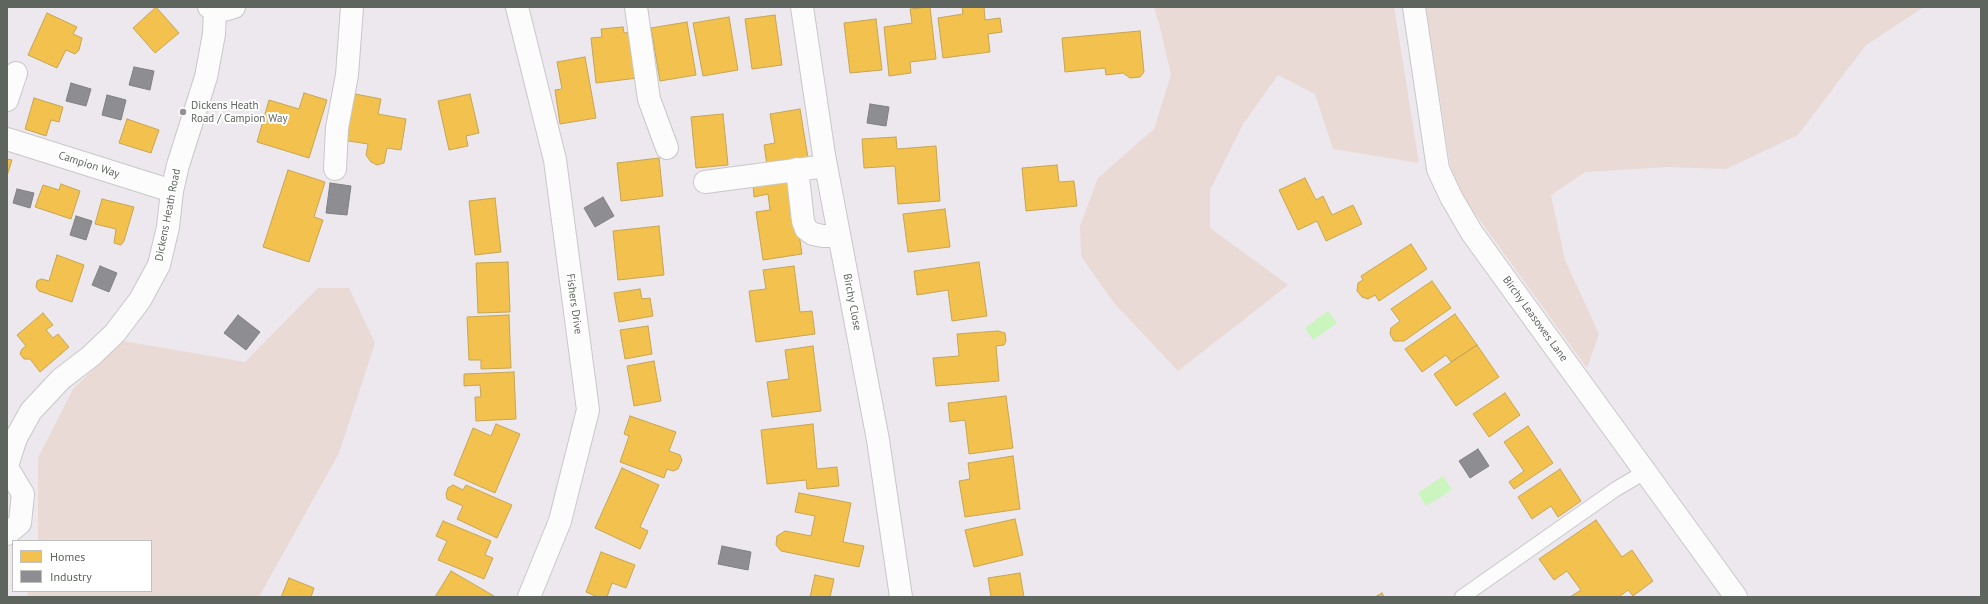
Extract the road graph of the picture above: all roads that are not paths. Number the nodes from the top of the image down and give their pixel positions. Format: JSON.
{"nodes":[{"id":1,"x":352,"y":7,"type":"edge"},
{"id":2,"x":517,"y":7,"type":"edge"},
{"id":3,"x":636,"y":7,"type":"edge"},
{"id":4,"x":802,"y":7,"type":"edge"},
{"id":5,"x":1414,"y":7,"type":"edge"},
{"id":6,"x":219,"y":8,"type":"edge"},
{"id":7,"x":16,"y":73,"type":"dead end"},
{"id":8,"x":7,"y":100,"type":"edge"},
{"id":9,"x":7,"y":139,"type":"edge"},
{"id":10,"x":667,"y":148,"type":"dead end"},
{"id":11,"x":826,"y":166,"type":"junction"},
{"id":12,"x":335,"y":169,"type":"dead end"},
{"id":13,"x":796,"y":169,"type":"junction"},
{"id":14,"x":705,"y":182,"type":"dead end"},
{"id":15,"x":172,"y":192,"type":"junction"},
{"id":16,"x":839,"y":236,"type":"junction"},
{"id":17,"x":7,"y":467,"type":"edge"},
{"id":18,"x":1645,"y":472,"type":"junction"},
{"id":19,"x":7,"y":534,"type":"edge"},
{"id":20,"x":529,"y":597,"type":"edge"},
{"id":21,"x":901,"y":597,"type":"edge"},
{"id":22,"x":1462,"y":597,"type":"edge"},
{"id":23,"x":1736,"y":597,"type":"edge"}],
"edges":[{"from":1,"to":12,"type":"street"},
{"from":2,"to":20,"type":"street","name":"Fishers Drive"},
{"from":3,"to":10,"type":"street"},
{"from":4,"to":11,"type":"street","name":"Birchy Close"},
{"from":5,"to":18,"type":"street","name":"Birchy Leasowes Lane"},
{"from":6,"to":15,"type":"street","name":"Dickens Heath Road"},
{"from":7,"to":8,"type":"street"},
{"from":9,"to":15,"type":"street","name":"Campion Way"},
{"from":11,"to":13,"type":"street"},
{"from":11,"to":16,"type":"street","name":"Birchy Close"},
{"from":13,"to":14,"type":"street"},
{"from":13,"to":16,"type":"street"},
{"from":15,"to":17,"type":"street","name":"Dickens Heath Road"},
{"from":16,"to":21,"type":"street","name":"Birchy Close"},
{"from":17,"to":19,"type":"street","name":"Dickens Heath Road"},
{"from":18,"to":22,"type":"lane"},
{"from":18,"to":23,"type":"street","name":"Birchy Leasowes Lane"}]}
